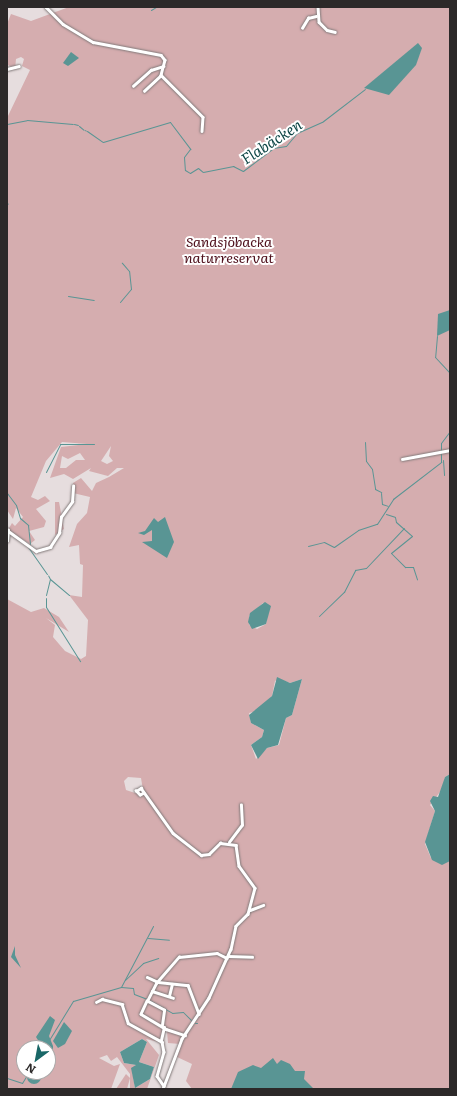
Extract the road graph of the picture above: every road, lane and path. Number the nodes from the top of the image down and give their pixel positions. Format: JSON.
{"nodes":[{"id":1,"x":46,"y":7,"type":"edge"},
{"id":2,"x":318,"y":7,"type":"edge"},
{"id":3,"x":316,"y":16,"type":"junction"},
{"id":4,"x":302,"y":28,"type":"dead end"},
{"id":5,"x":335,"y":32,"type":"dead end"},
{"id":6,"x":19,"y":66,"type":"dead end"},
{"id":7,"x":163,"y":66,"type":"junction"},
{"id":8,"x":7,"y":69,"type":"edge"},
{"id":9,"x":161,"y":75,"type":"junction"},
{"id":10,"x":133,"y":86,"type":"dead end"},
{"id":11,"x":144,"y":91,"type":"dead end"},
{"id":12,"x":202,"y":131,"type":"dead end"},
{"id":13,"x":450,"y":450,"type":"edge"},
{"id":14,"x":402,"y":459,"type":"dead end"},
{"id":15,"x":73,"y":486,"type":"dead end"},
{"id":16,"x":7,"y":530,"type":"edge"},
{"id":17,"x":7,"y":541,"type":"edge"},
{"id":18,"x":144,"y":793,"type":"dead end"},
{"id":19,"x":241,"y":805,"type":"dead end"},
{"id":20,"x":229,"y":842,"type":"junction"},
{"id":21,"x":263,"y":905,"type":"dead end"},
{"id":22,"x":249,"y":911,"type":"junction"},
{"id":23,"x":228,"y":957,"type":"junction"},
{"id":24,"x":252,"y":957,"type":"dead end"},
{"id":25,"x":147,"y":976,"type":"dead end"},
{"id":26,"x":158,"y":982,"type":"junction"},
{"id":27,"x":172,"y":984,"type":"junction"},
{"id":28,"x":152,"y":991,"type":"junction"},
{"id":29,"x":169,"y":996,"type":"junction"},
{"id":30,"x":173,"y":998,"type":"dead end"},
{"id":31,"x":147,"y":1001,"type":"junction"},
{"id":32,"x":96,"y":1002,"type":"dead end"},
{"id":33,"x":199,"y":1015,"type":"junction"},
{"id":34,"x":162,"y":1024,"type":"junction"},
{"id":35,"x":164,"y":1028,"type":"junction"},
{"id":36,"x":185,"y":1035,"type":"junction"},
{"id":37,"x":160,"y":1040,"type":"junction"},
{"id":38,"x":163,"y":1087,"type":"edge"}],
"edges":[{"from":1,"to":7,"type":"street"},
{"from":2,"to":3,"type":"street"},
{"from":3,"to":4,"type":"street"},
{"from":3,"to":5,"type":"street"},
{"from":6,"to":8,"type":"street"},
{"from":7,"to":9,"type":"street"},
{"from":7,"to":10,"type":"street"},
{"from":9,"to":11,"type":"street"},
{"from":9,"to":12,"type":"street"},
{"from":13,"to":14,"type":"street"},
{"from":15,"to":16,"type":"street"},
{"from":16,"to":17,"type":"street"},
{"from":18,"to":20,"type":"street"},
{"from":19,"to":20,"type":"street"},
{"from":20,"to":22,"type":"street"},
{"from":21,"to":22,"type":"street"},
{"from":22,"to":23,"type":"street"},
{"from":23,"to":24,"type":"street"},
{"from":23,"to":26,"type":"street"},
{"from":23,"to":33,"type":"street"},
{"from":25,"to":26,"type":"street"},
{"from":26,"to":27,"type":"street"},
{"from":26,"to":28,"type":"street"},
{"from":27,"to":29,"type":"street"},
{"from":27,"to":33,"type":"street"},
{"from":28,"to":29,"type":"street"},
{"from":28,"to":31,"type":"street"},
{"from":29,"to":30,"type":"street"},
{"from":31,"to":34,"type":"street"},
{"from":31,"to":34,"type":"street"},
{"from":32,"to":37,"type":"street"},
{"from":33,"to":36,"type":"street"},
{"from":34,"to":35,"type":"street"},
{"from":35,"to":36,"type":"street"},
{"from":35,"to":37,"type":"street"},
{"from":36,"to":38,"type":"street"},
{"from":37,"to":38,"type":"street"}]}
